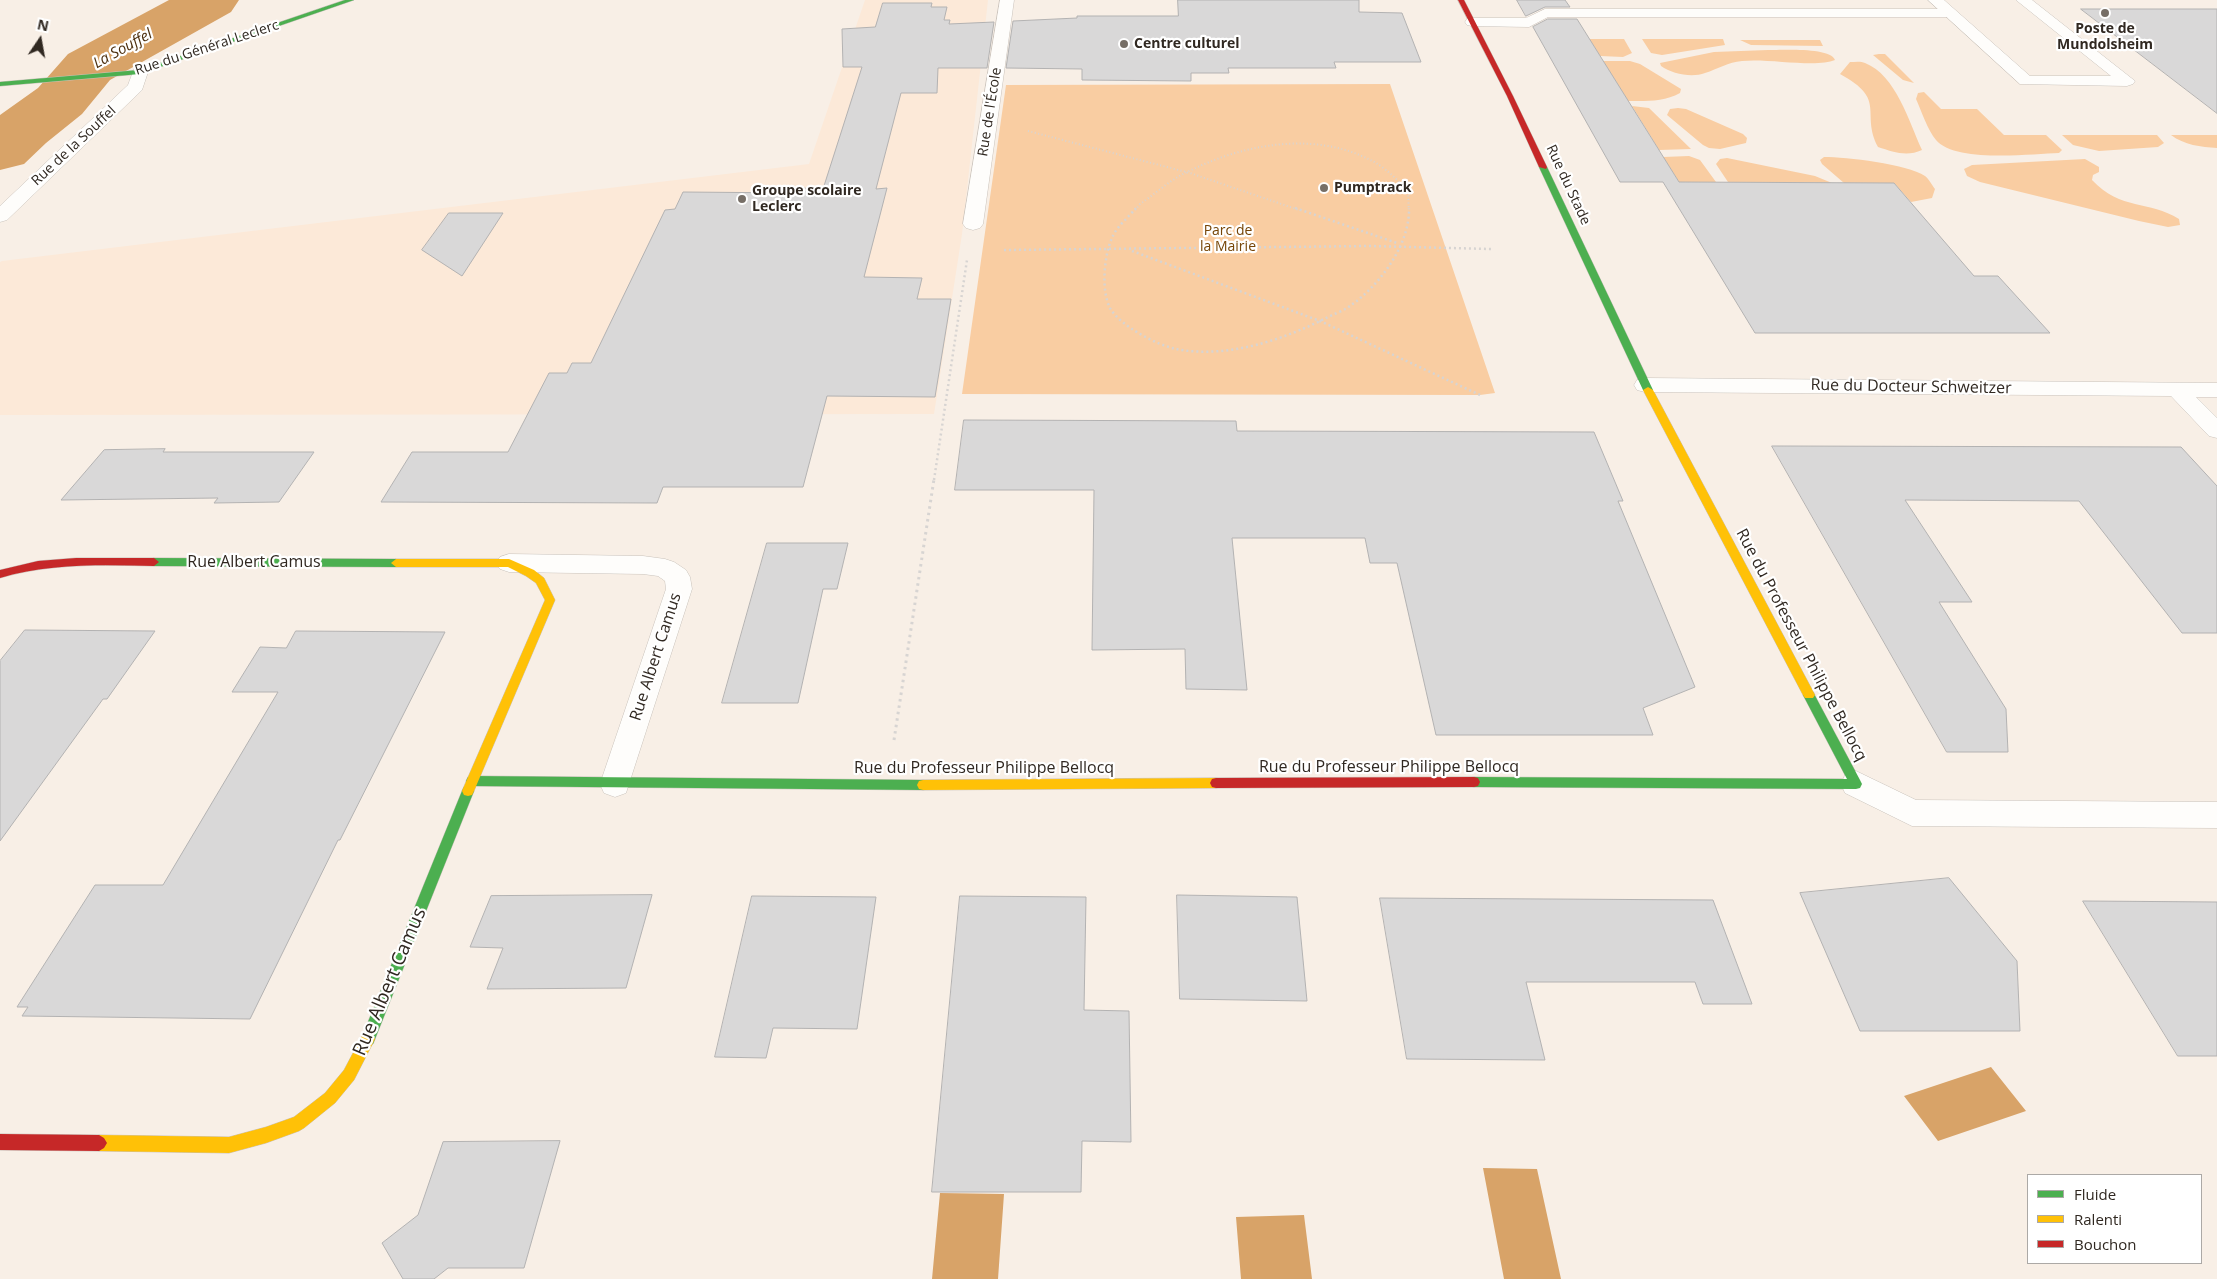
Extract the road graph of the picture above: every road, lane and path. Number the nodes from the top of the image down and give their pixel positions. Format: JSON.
{"nodes":[{"id":1,"x":351,"y":0,"type":"edge"},
{"id":2,"x":1007,"y":0,"type":"edge"},
{"id":3,"x":1461,"y":0,"type":"edge"},
{"id":4,"x":1935,"y":0,"type":"edge"},
{"id":5,"x":2023,"y":0,"type":"edge"},
{"id":6,"x":1950,"y":13,"type":"junction"},
{"id":7,"x":1472,"y":22,"type":"junction"},
{"id":8,"x":140,"y":72,"type":"junction"},
{"id":9,"x":0,"y":84,"type":"edge"},
{"id":10,"x":989,"y":120,"type":"junction"},
{"id":11,"x":1186,"y":172,"type":"junction"},
{"id":12,"x":0,"y":216,"type":"edge"},
{"id":13,"x":973,"y":224,"type":"joint"},
{"id":14,"x":1401,"y":245,"type":"junction"},
{"id":15,"x":1490,"y":249,"type":"dead end"},
{"id":16,"x":969,"y":250,"type":"junction"},
{"id":17,"x":1129,"y":250,"type":"junction"},
{"id":18,"x":1107,"y":251,"type":"junction"},
{"id":19,"x":1320,"y":321,"type":"junction"},
{"id":20,"x":1645,"y":385,"type":"junction"},
{"id":21,"x":2177,"y":390,"type":"junction"},
{"id":22,"x":2217,"y":390,"type":"edge"},
{"id":23,"x":1480,"y":395,"type":"dead end"},
{"id":24,"x":2217,"y":431,"type":"edge"},
{"id":25,"x":509,"y":563,"type":"junction"},
{"id":26,"x":0,"y":574,"type":"edge"},
{"id":27,"x":472,"y":781,"type":"junction"},
{"id":28,"x":615,"y":784,"type":"junction"},
{"id":29,"x":1856,"y":784,"type":"junction"},
{"id":30,"x":887,"y":785,"type":"junction"},
{"id":31,"x":2217,"y":815,"type":"edge"},
{"id":32,"x":0,"y":1142,"type":"edge"}],
"edges":[{"from":1,"to":8,"type":"street","name":"Rue du Général Leclerc"},
{"from":2,"to":10,"type":"street","name":"Rue de l'École"},
{"from":3,"to":7,"type":"street","name":"Rue du Stade"},
{"from":4,"to":6,"type":"street"},
{"from":5,"to":6,"type":"street"},
{"from":6,"to":7,"type":"street"},
{"from":7,"to":20,"type":"street","name":"Rue du Stade"},
{"from":8,"to":9,"type":"street","name":"Rue du Général Leclerc"},
{"from":8,"to":12,"type":"street","name":"Rue de la Souffel"},
{"from":10,"to":11,"type":"path"},
{"from":10,"to":13,"type":"street","name":"Rue de l'École"},
{"from":11,"to":14,"type":"path"},
{"from":11,"to":14,"type":"path"},
{"from":11,"to":18,"type":"path"},
{"from":13,"to":16,"type":"path"},
{"from":14,"to":15,"type":"path"},
{"from":14,"to":17,"type":"path"},
{"from":14,"to":19,"type":"path"},
{"from":16,"to":18,"type":"path"},
{"from":16,"to":30,"type":"path"},
{"from":17,"to":18,"type":"path"},
{"from":17,"to":19,"type":"path"},
{"from":18,"to":19,"type":"path"},
{"from":19,"to":23,"type":"path"},
{"from":20,"to":21,"type":"street","name":"Rue du Docteur Schweitzer"},
{"from":20,"to":29,"type":"street","name":"Rue du Professeur Philippe Bellocq"},
{"from":21,"to":22,"type":"street","name":"Rue du Docteur Schweitzer"},
{"from":21,"to":24,"type":"street"},
{"from":25,"to":26,"type":"street","name":"Rue Albert Camus"},
{"from":25,"to":27,"type":"street","name":"Rue Albert Camus"},
{"from":25,"to":28,"type":"street","name":"Rue Albert Camus"},
{"from":27,"to":28,"type":"street","name":"Rue du Professeur Philippe Bellocq"},
{"from":27,"to":32,"type":"street","name":"Rue Albert Camus"},
{"from":28,"to":30,"type":"street","name":"Rue du Professeur Philippe Bellocq"},
{"from":29,"to":30,"type":"street","name":"Rue du Professeur Philippe Bellocq"},
{"from":29,"to":31,"type":"street"}]}
